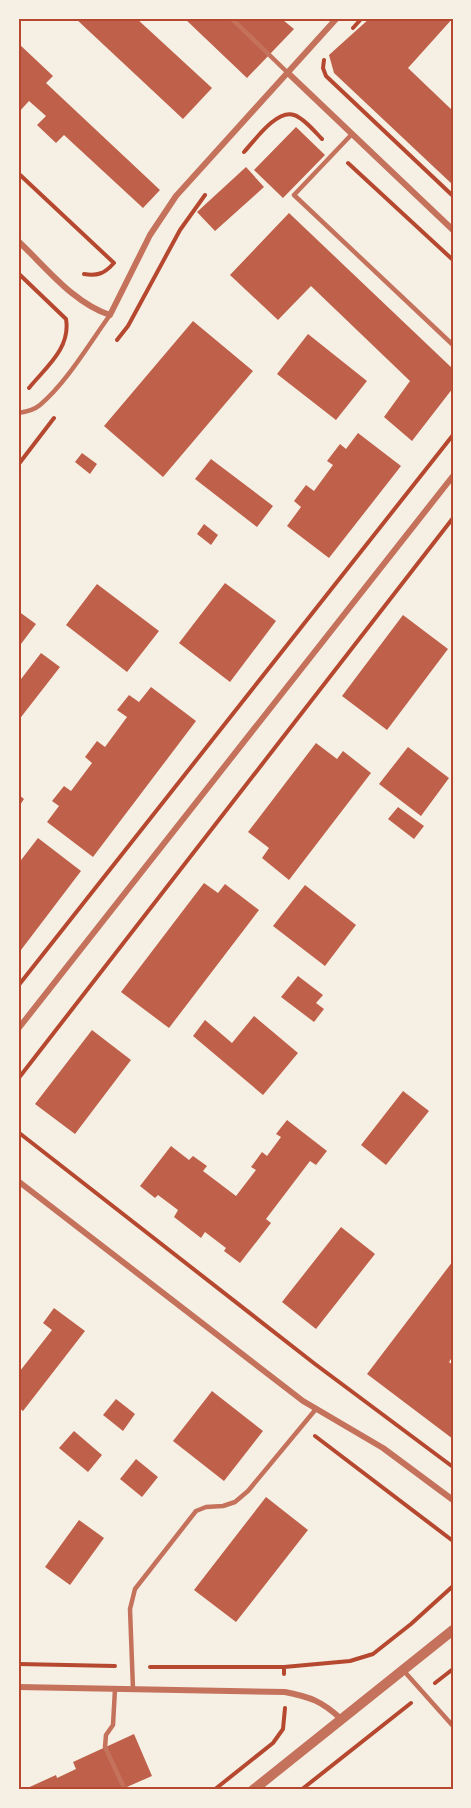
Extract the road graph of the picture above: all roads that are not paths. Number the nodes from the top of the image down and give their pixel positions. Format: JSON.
{"nodes":[{"id":1,"x":231,"y":18,"type":"edge"},
{"id":2,"x":337,"y":18,"type":"edge"},
{"id":3,"x":288,"y":73,"type":"junction"},
{"id":4,"x":352,"y":134,"type":"junction"},
{"id":5,"x":453,"y":230,"type":"edge"},
{"id":6,"x":18,"y":241,"type":"edge"},
{"id":7,"x":110,"y":315,"type":"junction"},
{"id":8,"x":453,"y":345,"type":"edge"},
{"id":9,"x":18,"y":413,"type":"edge"},
{"id":10,"x":453,"y":476,"type":"edge"},
{"id":11,"x":18,"y":1029,"type":"edge"},
{"id":12,"x":18,"y":1181,"type":"edge"},
{"id":13,"x":316,"y":1409,"type":"junction"},
{"id":14,"x":453,"y":1500,"type":"edge"},
{"id":15,"x":453,"y":1630,"type":"edge"},
{"id":16,"x":403,"y":1670,"type":"junction"},
{"id":17,"x":18,"y":1687,"type":"edge"},
{"id":18,"x":115,"y":1689,"type":"junction"},
{"id":19,"x":133,"y":1689,"type":"junction"},
{"id":20,"x":341,"y":1719,"type":"junction"},
{"id":21,"x":453,"y":1726,"type":"edge"},
{"id":22,"x":125,"y":1790,"type":"edge"},
{"id":23,"x":253,"y":1790,"type":"edge"}],
"edges":[{"from":1,"to":3,"type":"lane"},
{"from":2,"to":3,"type":"street"},
{"from":3,"to":4,"type":"street"},
{"from":3,"to":7,"type":"street"},
{"from":4,"to":5,"type":"street"},
{"from":4,"to":8,"type":"lane"},
{"from":6,"to":7,"type":"street"},
{"from":7,"to":9,"type":"lane"},
{"from":10,"to":11,"type":"street"},
{"from":12,"to":13,"type":"street"},
{"from":13,"to":14,"type":"street"},
{"from":13,"to":19,"type":"lane"},
{"from":15,"to":16,"type":"street"},
{"from":16,"to":20,"type":"street"},
{"from":16,"to":21,"type":"lane"},
{"from":17,"to":18,"type":"street"},
{"from":18,"to":19,"type":"street"},
{"from":18,"to":22,"type":"lane"},
{"from":19,"to":20,"type":"street"},
{"from":20,"to":23,"type":"street"}]}
